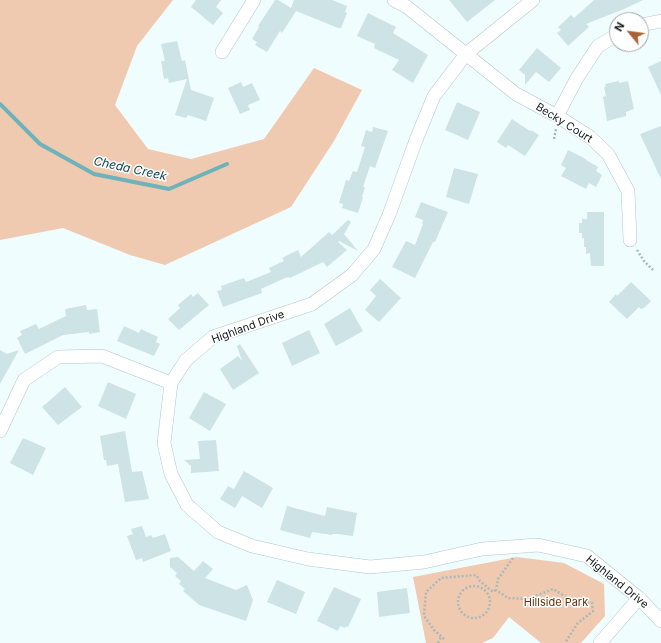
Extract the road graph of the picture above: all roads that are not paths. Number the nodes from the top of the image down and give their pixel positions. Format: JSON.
{"nodes":[{"id":1,"x":254,"y":0,"type":"edge"},
{"id":2,"x":394,"y":0,"type":"edge"},
{"id":3,"x":533,"y":0,"type":"edge"},
{"id":4,"x":661,"y":22,"type":"edge"},
{"id":5,"x":649,"y":24,"type":"edge"},
{"id":6,"x":609,"y":40,"type":"edge"},
{"id":7,"x":222,"y":52,"type":"dead end"},
{"id":8,"x":466,"y":54,"type":"junction"},
{"id":9,"x":557,"y":121,"type":"junction"},
{"id":10,"x":630,"y":240,"type":"road end"},
{"id":11,"x":171,"y":383,"type":"junction"},
{"id":12,"x":0,"y":431,"type":"edge"},
{"id":13,"x":639,"y":598,"type":"junction"},
{"id":14,"x":661,"y":621,"type":"edge"},
{"id":15,"x":600,"y":643,"type":"edge"}],
"edges":[{"from":1,"to":7,"type":"street"},
{"from":2,"to":8,"type":"street","name":"Becky Court"},
{"from":3,"to":8,"type":"street","name":"Highland Drive"},
{"from":4,"to":5,"type":"street"},
{"from":6,"to":9,"type":"street"},
{"from":8,"to":9,"type":"street","name":"Becky Court"},
{"from":8,"to":11,"type":"street","name":"Highland Drive"},
{"from":9,"to":10,"type":"street","name":"Becky Court"},
{"from":11,"to":12,"type":"street"},
{"from":11,"to":13,"type":"street","name":"Highland Drive"},
{"from":13,"to":14,"type":"street","name":"Highland Drive"},
{"from":13,"to":15,"type":"street"}]}
